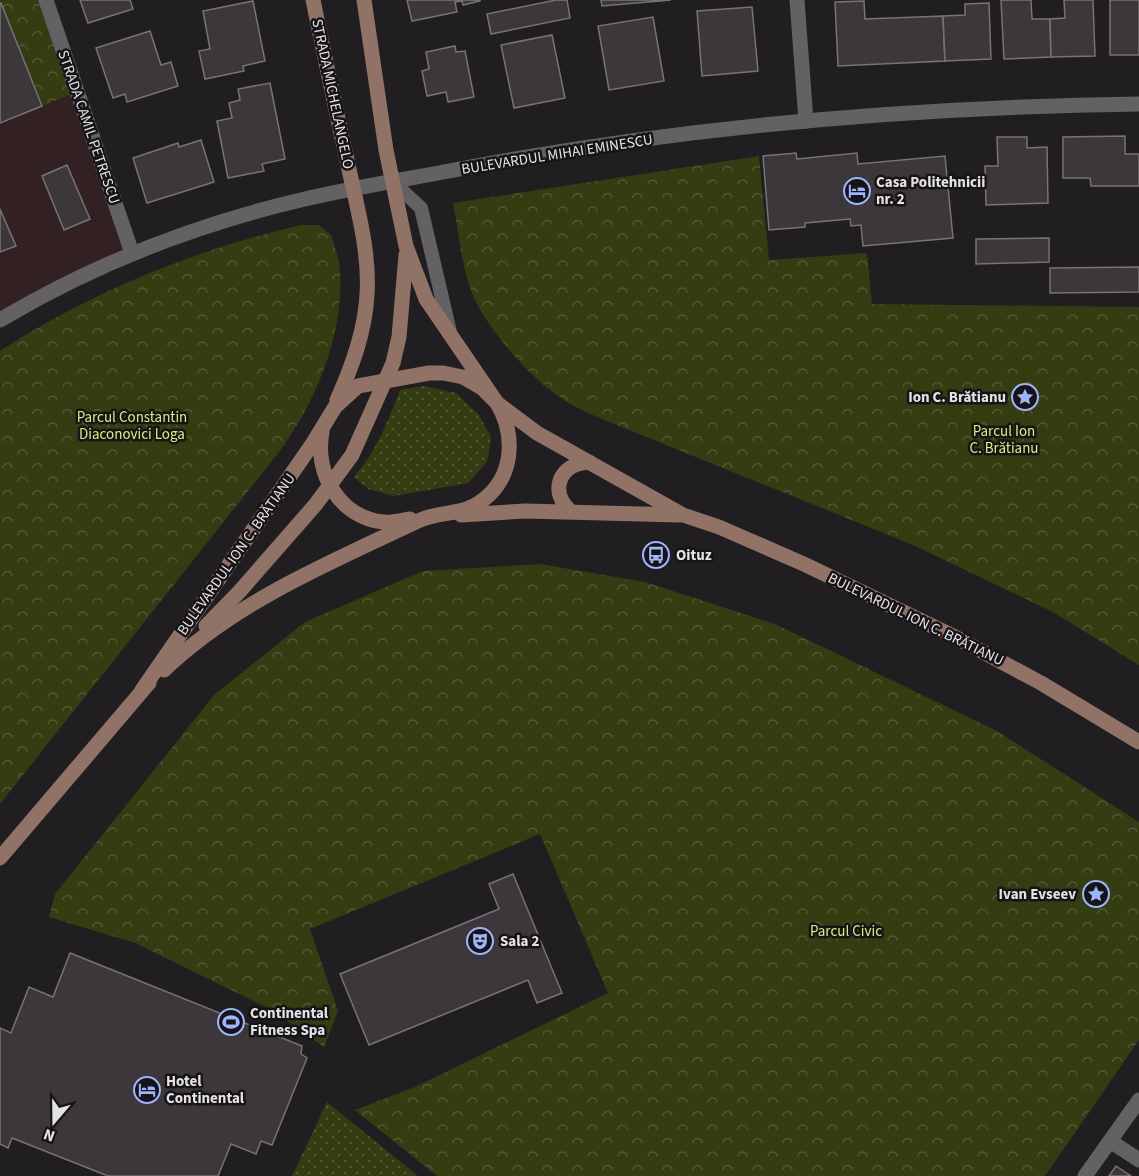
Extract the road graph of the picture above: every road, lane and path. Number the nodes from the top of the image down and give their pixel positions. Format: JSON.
{"nodes":[{"id":1,"x":45,"y":0,"type":"edge"},
{"id":2,"x":313,"y":0,"type":"edge"},
{"id":3,"x":364,"y":0,"type":"edge"},
{"id":4,"x":796,"y":0,"type":"edge"},
{"id":5,"x":1139,"y":104,"type":"edge"},
{"id":6,"x":806,"y":121,"type":"junction"},
{"id":7,"x":392,"y":181,"type":"junction"},
{"id":8,"x":353,"y":189,"type":"junction"},
{"id":9,"x":406,"y":246,"type":"junction"},
{"id":10,"x":132,"y":253,"type":"junction"},
{"id":11,"x":0,"y":320,"type":"edge"},
{"id":12,"x":450,"y":334,"type":"junction"},
{"id":13,"x":386,"y":380,"type":"junction"},
{"id":14,"x":497,"y":403,"type":"junction"},
{"id":15,"x":329,"y":416,"type":"junction"},
{"id":16,"x":589,"y":462,"type":"junction"},
{"id":17,"x":330,"y":486,"type":"junction"},
{"id":18,"x":570,"y":512,"type":"junction"},
{"id":19,"x":683,"y":515,"type":"junction"},
{"id":20,"x":428,"y":517,"type":"junction"},
{"id":21,"x":142,"y":690,"type":"junction"},
{"id":22,"x":1139,"y":742,"type":"edge"},
{"id":23,"x":0,"y":858,"type":"edge"},
{"id":24,"x":1139,"y":1100,"type":"edge"},
{"id":25,"x":1110,"y":1141,"type":"junction"},
{"id":26,"x":1139,"y":1160,"type":"edge"},
{"id":27,"x":1085,"y":1176,"type":"edge"}],
"edges":[{"from":1,"to":10,"type":"street","name":"STRADA CAMIL PETRESCU"},
{"from":2,"to":8,"type":"street","name":"STRADA MICHELANGELO"},
{"from":3,"to":7,"type":"street"},
{"from":4,"to":6,"type":"street"},
{"from":5,"to":6,"type":"street","name":"BULEVARDUL MIHAI EMINESCU"},
{"from":6,"to":7,"type":"street","name":"BULEVARDUL MIHAI EMINESCU"},
{"from":7,"to":8,"type":"street","name":"BULEVARDUL MIHAI EMINESCU"},
{"from":7,"to":9,"type":"street","name":"BULEVARDUL ION C. BRĂTIANU"},
{"from":7,"to":12,"type":"lane"},
{"from":8,"to":10,"type":"street","name":"BULEVARDUL MIHAI EMINESCU"},
{"from":8,"to":15,"type":"street","name":"BULEVARDUL ION C. BRĂTIANU"},
{"from":9,"to":12,"type":"street","name":"BULEVARDUL ION C. BRĂTIANU"},
{"from":9,"to":13,"type":"street","name":"BULEVARDUL ION C. BRĂTIANU"},
{"from":10,"to":11,"type":"street","name":"BULEVARDUL MIHAI EMINESCU"},
{"from":12,"to":14,"type":"street","name":"BULEVARDUL ION C. BRĂTIANU"},
{"from":13,"to":14,"type":"street","name":"BULEVARDUL ION C. BRĂTIANU"},
{"from":13,"to":15,"type":"street","name":"BULEVARDUL ION C. BRĂTIANU"},
{"from":13,"to":17,"type":"street","name":"BULEVARDUL ION C. BRĂTIANU"},
{"from":14,"to":16,"type":"street","name":"BULEVARDUL ION C. BRĂTIANU"},
{"from":14,"to":20,"type":"street"},
{"from":15,"to":17,"type":"street","name":"BULEVARDUL ION C. BRĂTIANU"},
{"from":15,"to":21,"type":"street","name":"BULEVARDUL ION C. BRĂTIANU"},
{"from":16,"to":18,"type":"street"},
{"from":16,"to":19,"type":"street","name":"BULEVARDUL ION C. BRĂTIANU"},
{"from":17,"to":20,"type":"street","name":"BULEVARDUL ION C. BRĂTIANU"},
{"from":17,"to":21,"type":"street","name":"BULEVARDUL ION C. BRĂTIANU"},
{"from":18,"to":19,"type":"street","name":"BULEVARDUL ION C. BRĂTIANU"},
{"from":18,"to":20,"type":"street","name":"BULEVARDUL ION C. BRĂTIANU"},
{"from":19,"to":22,"type":"street","name":"BULEVARDUL ION C. BRĂTIANU"},
{"from":20,"to":21,"type":"street","name":"BULEVARDUL ION C. BRĂTIANU"},
{"from":21,"to":23,"type":"street","name":"BULEVARDUL ION C. BRĂTIANU"},
{"from":24,"to":25,"type":"street"},
{"from":25,"to":26,"type":"street"},
{"from":25,"to":27,"type":"street"}]}
